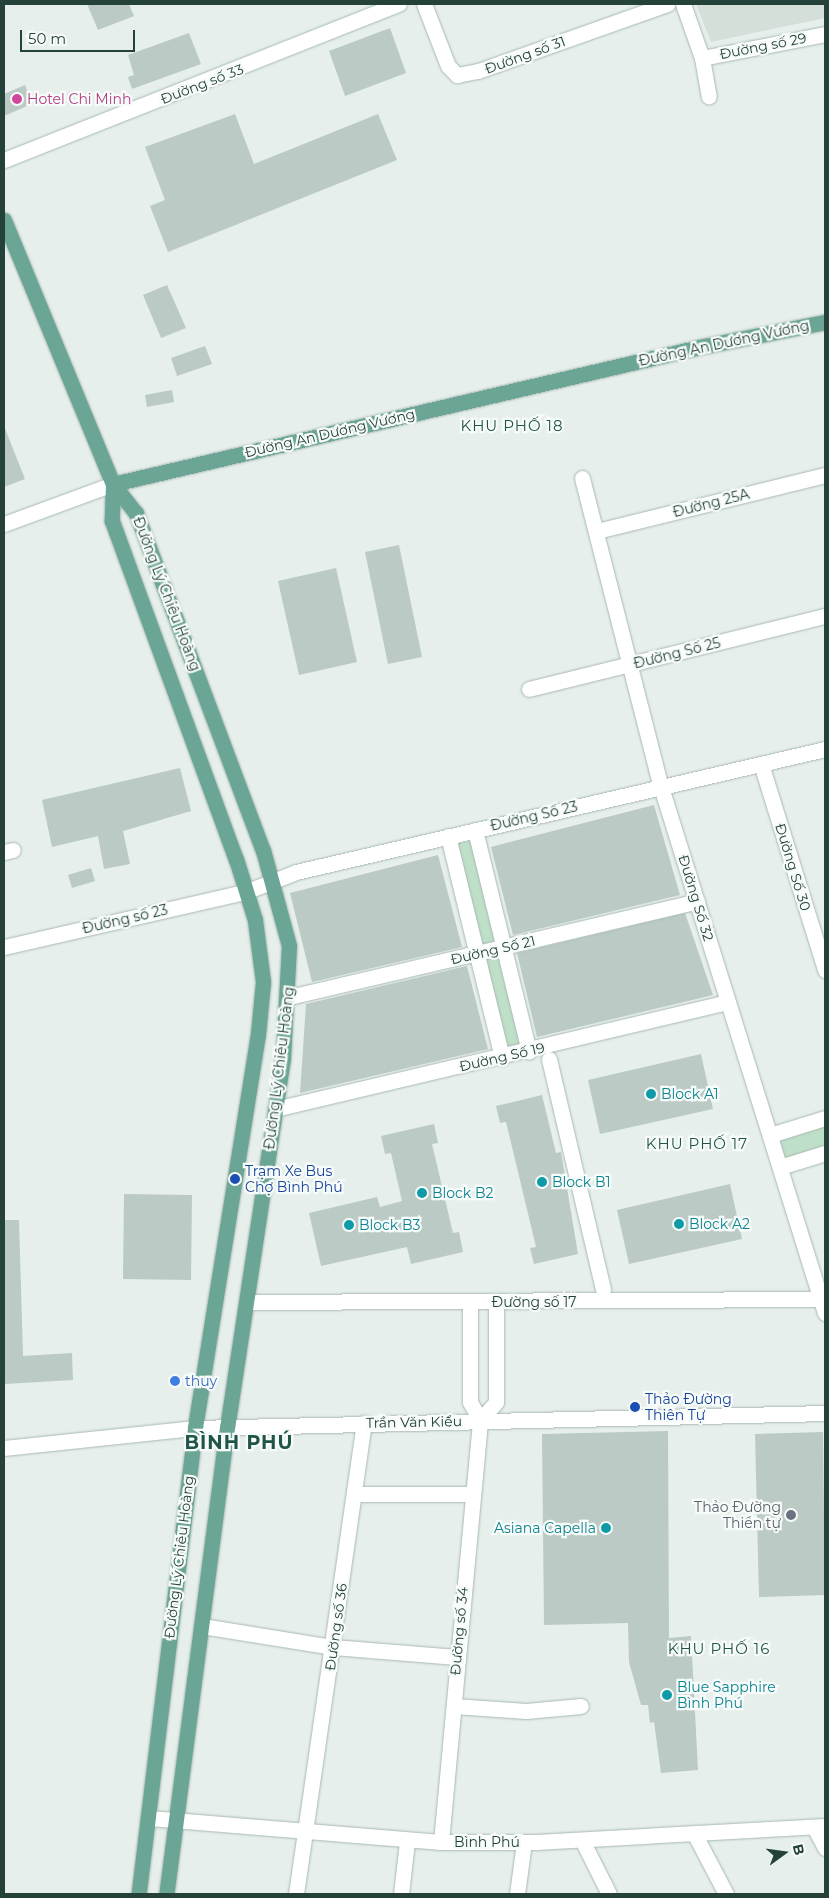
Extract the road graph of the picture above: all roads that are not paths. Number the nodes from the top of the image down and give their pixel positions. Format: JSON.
{"nodes":[{"id":1,"x":399,"y":4,"type":"edge"},
{"id":2,"x":424,"y":4,"type":"edge"},
{"id":3,"x":667,"y":4,"type":"edge"},
{"id":4,"x":683,"y":4,"type":"edge"},
{"id":5,"x":825,"y":34,"type":"edge"},
{"id":6,"x":702,"y":58,"type":"junction"},
{"id":7,"x":709,"y":96,"type":"dead end"},
{"id":8,"x":4,"y":160,"type":"edge"},
{"id":9,"x":4,"y":220,"type":"edge"},
{"id":10,"x":825,"y":322,"type":"edge"},
{"id":11,"x":825,"y":475,"type":"edge"},
{"id":12,"x":582,"y":478,"type":"dead end"},
{"id":13,"x":112,"y":484,"type":"junction"},
{"id":14,"x":4,"y":524,"type":"edge"},
{"id":15,"x":597,"y":530,"type":"junction"},
{"id":16,"x":825,"y":616,"type":"edge"},
{"id":17,"x":631,"y":664,"type":"junction"},
{"id":18,"x":529,"y":689,"type":"dead end"},
{"id":19,"x":825,"y":749,"type":"edge"},
{"id":20,"x":761,"y":764,"type":"junction"},
{"id":21,"x":661,"y":787,"type":"junction"},
{"id":22,"x":475,"y":830,"type":"junction"},
{"id":23,"x":448,"y":836,"type":"junction"},
{"id":24,"x":274,"y":882,"type":"junction"},
{"id":25,"x":245,"y":892,"type":"junction"},
{"id":26,"x":697,"y":901,"type":"junction"},
{"id":27,"x":4,"y":947,"type":"edge"},
{"id":28,"x":503,"y":948,"type":"junction"},
{"id":29,"x":477,"y":954,"type":"junction"},
{"id":30,"x":825,"y":970,"type":"edge"},
{"id":31,"x":289,"y":998,"type":"junction"},
{"id":32,"x":728,"y":1002,"type":"junction"},
{"id":33,"x":529,"y":1051,"type":"junction"},
{"id":34,"x":502,"y":1057,"type":"junction"},
{"id":35,"x":549,"y":1059,"type":"dead end"},
{"id":36,"x":275,"y":1109,"type":"junction"},
{"id":37,"x":825,"y":1118,"type":"edge"},
{"id":38,"x":770,"y":1135,"type":"junction"},
{"id":39,"x":825,"y":1153,"type":"edge"},
{"id":40,"x":780,"y":1167,"type":"junction"},
{"id":41,"x":603,"y":1290,"type":"dead end"},
{"id":42,"x":247,"y":1302,"type":"junction"},
{"id":43,"x":470,"y":1302,"type":"junction"},
{"id":44,"x":496,"y":1302,"type":"junction"},
{"id":45,"x":823,"y":1306,"type":"edge"},
{"id":46,"x":825,"y":1413,"type":"edge"},
{"id":47,"x":480,"y":1420,"type":"junction"},
{"id":48,"x":364,"y":1423,"type":"junction"},
{"id":49,"x":227,"y":1427,"type":"junction"},
{"id":50,"x":195,"y":1428,"type":"junction"},
{"id":51,"x":4,"y":1448,"type":"edge"},
{"id":52,"x":354,"y":1494,"type":"junction"},
{"id":53,"x":472,"y":1494,"type":"junction"},
{"id":54,"x":202,"y":1626,"type":"junction"},
{"id":55,"x":333,"y":1647,"type":"junction"},
{"id":56,"x":456,"y":1657,"type":"junction"},
{"id":57,"x":454,"y":1706,"type":"junction"},
{"id":58,"x":581,"y":1706,"type":"dead end"},
{"id":59,"x":150,"y":1818,"type":"junction"},
{"id":60,"x":177,"y":1820,"type":"junction"},
{"id":61,"x":819,"y":1826,"type":"edge"},
{"id":62,"x":306,"y":1832,"type":"junction"},
{"id":63,"x":694,"y":1833,"type":"junction"},
{"id":64,"x":582,"y":1840,"type":"junction"},
{"id":65,"x":407,"y":1842,"type":"junction"},
{"id":66,"x":441,"y":1842,"type":"junction"},
{"id":67,"x":524,"y":1842,"type":"junction"},
{"id":68,"x":825,"y":1848,"type":"edge"},
{"id":69,"x":139,"y":1894,"type":"edge"},
{"id":70,"x":166,"y":1894,"type":"edge"},
{"id":71,"x":296,"y":1894,"type":"edge"},
{"id":72,"x":401,"y":1894,"type":"edge"},
{"id":73,"x":517,"y":1894,"type":"edge"},
{"id":74,"x":609,"y":1894,"type":"edge"},
{"id":75,"x":726,"y":1894,"type":"edge"}],
"edges":[{"from":1,"to":8,"type":"street","name":"Đường số 33"},
{"from":2,"to":3,"type":"street","name":"Đường số 31"},
{"from":4,"to":6,"type":"street","name":"Đường số 29"},
{"from":5,"to":6,"type":"street","name":"Đường số 29"},
{"from":6,"to":7,"type":"street","name":"Đường số 29"},
{"from":9,"to":13,"type":"main road"},
{"from":10,"to":13,"type":"main road","name":"Đường An Dương Vương"},
{"from":11,"to":15,"type":"street","name":"Đường 25A"},
{"from":12,"to":15,"type":"street","name":"Đường Số 32"},
{"from":13,"to":14,"type":"street"},
{"from":13,"to":24,"type":"main road","name":"Đường Lý Chiêu Hoàng"},
{"from":13,"to":25,"type":"main road","name":"Đường Lý Chiêu Hoàng"},
{"from":15,"to":17,"type":"street","name":"Đường Số 32"},
{"from":16,"to":17,"type":"street","name":"Đường Số 25"},
{"from":17,"to":18,"type":"street","name":"Đường Số 25"},
{"from":17,"to":21,"type":"street","name":"Đường Số 32"},
{"from":19,"to":20,"type":"street","name":"Đường Số 23"},
{"from":20,"to":21,"type":"street","name":"Đường Số 23"},
{"from":20,"to":30,"type":"street","name":"Đường Số 30"},
{"from":21,"to":22,"type":"street","name":"Đường Số 23"},
{"from":21,"to":26,"type":"street","name":"Đường Số 32"},
{"from":22,"to":23,"type":"street","name":"Đường Số 23"},
{"from":22,"to":28,"type":"street"},
{"from":23,"to":24,"type":"street","name":"Đường Số 23"},
{"from":23,"to":29,"type":"street"},
{"from":24,"to":25,"type":"street","name":"Đường Số 23"},
{"from":24,"to":31,"type":"main road","name":"Đường Lý Chiêu Hoàng"},
{"from":25,"to":27,"type":"street","name":"Đường số 23"},
{"from":25,"to":50,"type":"main road","name":"Đường Lý Chiêu Hoàng"},
{"from":26,"to":28,"type":"street","name":"Đường Số 21"},
{"from":26,"to":32,"type":"street","name":"Đường Số 32"},
{"from":28,"to":29,"type":"street","name":"Đường Số 21"},
{"from":28,"to":33,"type":"street"},
{"from":29,"to":31,"type":"street","name":"Đường Số 21"},
{"from":29,"to":34,"type":"street"},
{"from":31,"to":36,"type":"main road","name":"Đường Lý Chiêu Hoàng"},
{"from":32,"to":33,"type":"street","name":"Đường Số 19"},
{"from":32,"to":38,"type":"street","name":"Đường Số 32"},
{"from":33,"to":34,"type":"street","name":"Đường Số 19"},
{"from":34,"to":36,"type":"street","name":"Đường Số 19"},
{"from":35,"to":41,"type":"street"},
{"from":36,"to":42,"type":"main road","name":"Đường Lý Chiêu Hoàng"},
{"from":37,"to":38,"type":"street"},
{"from":38,"to":40,"type":"street","name":"Đường Số 32"},
{"from":39,"to":40,"type":"street"},
{"from":40,"to":45,"type":"street","name":"Đường Số 32"},
{"from":42,"to":43,"type":"street","name":"Đường số 17"},
{"from":42,"to":49,"type":"main road","name":"Đường Lý Chiêu Hoàng"},
{"from":43,"to":44,"type":"street","name":"Đường số 17"},
{"from":43,"to":47,"type":"street"},
{"from":44,"to":45,"type":"street","name":"Đường số 17"},
{"from":44,"to":47,"type":"street"},
{"from":46,"to":47,"type":"street","name":"Trần Văn Kiểu"},
{"from":47,"to":48,"type":"street","name":"Trần Văn Kiểu"},
{"from":47,"to":53,"type":"street","name":"Đường số 34"},
{"from":48,"to":49,"type":"street","name":"Trần Văn Kiểu"},
{"from":48,"to":52,"type":"street","name":"Đường số 36"},
{"from":49,"to":50,"type":"street","name":"Trần Văn Kiểu"},
{"from":49,"to":54,"type":"main road","name":"Đường Lý Chiêu Hoàng"},
{"from":50,"to":51,"type":"street","name":"Trần Văn Kiểu"},
{"from":50,"to":59,"type":"main road","name":"Đường Lý Chiêu Hoàng"},
{"from":52,"to":53,"type":"street"},
{"from":52,"to":55,"type":"street","name":"Đường số 36"},
{"from":53,"to":56,"type":"street","name":"Đường số 34"},
{"from":54,"to":55,"type":"street"},
{"from":54,"to":60,"type":"main road","name":"Đường Lý Chiêu Hoàng"},
{"from":55,"to":56,"type":"street"},
{"from":55,"to":62,"type":"street","name":"Đường số 36"},
{"from":56,"to":57,"type":"street","name":"Đường số 34"},
{"from":57,"to":58,"type":"street"},
{"from":57,"to":66,"type":"street","name":"Đường số 34"},
{"from":59,"to":60,"type":"street","name":"Bình Phú"},
{"from":59,"to":69,"type":"main road","name":"Đường Lý Chiêu Hoàng"},
{"from":60,"to":62,"type":"street","name":"Bình Phú"},
{"from":60,"to":70,"type":"main road","name":"Đường Lý Chiêu Hoàng"},
{"from":61,"to":63,"type":"street","name":"Bình Phú"},
{"from":61,"to":68,"type":"street"},
{"from":62,"to":65,"type":"street","name":"Bình Phú"},
{"from":62,"to":71,"type":"street","name":"Đường số 36"},
{"from":63,"to":64,"type":"street","name":"Bình Phú"},
{"from":63,"to":75,"type":"street"},
{"from":64,"to":67,"type":"street","name":"Bình Phú"},
{"from":64,"to":74,"type":"street"},
{"from":65,"to":66,"type":"street","name":"Bình Phú"},
{"from":65,"to":72,"type":"street"},
{"from":66,"to":67,"type":"street","name":"Bình Phú"},
{"from":67,"to":73,"type":"street"}]}
